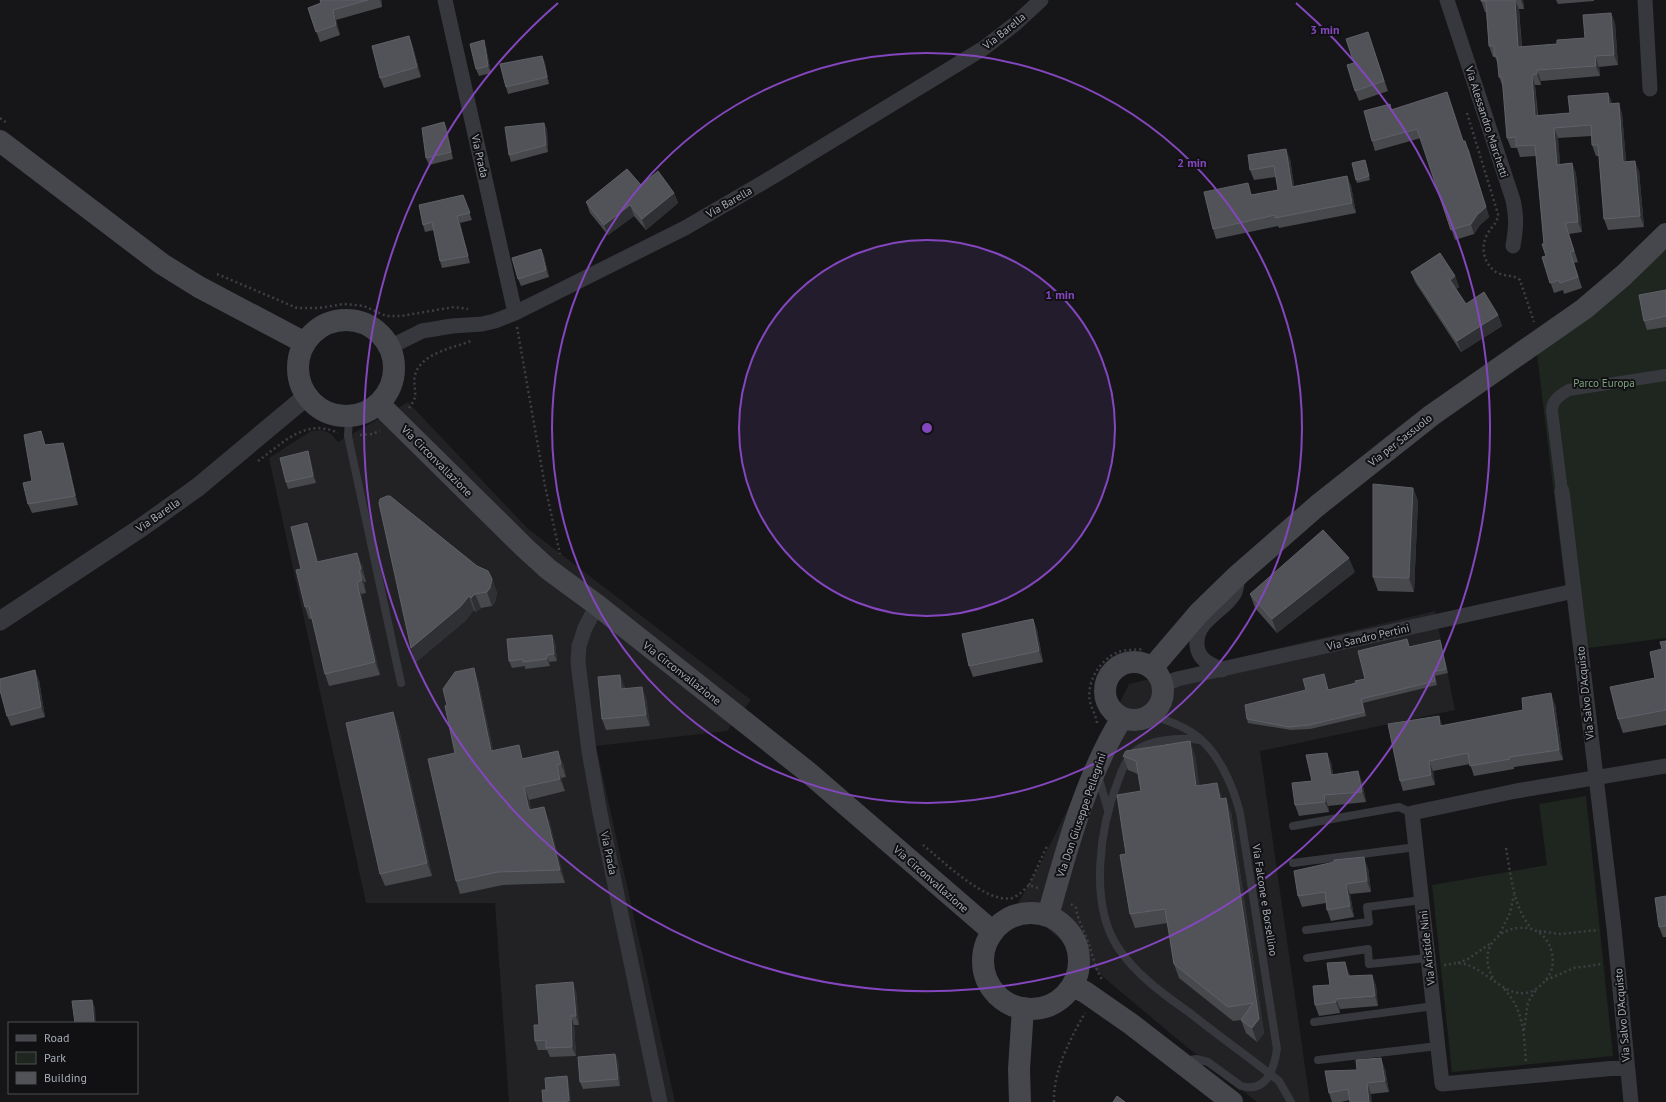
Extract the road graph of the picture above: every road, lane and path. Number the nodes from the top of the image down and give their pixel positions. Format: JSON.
{"nodes":[{"id":1,"x":446,"y":0,"type":"edge"},
{"id":2,"x":1041,"y":0,"type":"edge"},
{"id":3,"x":1447,"y":0,"type":"edge"},
{"id":4,"x":1645,"y":0,"type":"edge"},
{"id":5,"x":1650,"y":90,"type":"dead end"},
{"id":6,"x":1466,"y":111,"type":"dead end"},
{"id":7,"x":0,"y":118,"type":"edge"},
{"id":8,"x":6,"y":134,"type":"edge"},
{"id":9,"x":1666,"y":234,"type":"edge"},
{"id":10,"x":1513,"y":246,"type":"dead end"},
{"id":11,"x":211,"y":271,"type":"dead end"},
{"id":12,"x":469,"y":309,"type":"dead end"},
{"id":13,"x":515,"y":313,"type":"junction"},
{"id":14,"x":1533,"y":330,"type":"dead end"},
{"id":15,"x":305,"y":344,"type":"junction"},
{"id":16,"x":390,"y":347,"type":"junction"},
{"id":17,"x":1666,"y":374,"type":"edge"},
{"id":18,"x":307,"y":396,"type":"junction"},
{"id":19,"x":379,"y":404,"type":"junction"},
{"id":20,"x":349,"y":417,"type":"junction"},
{"id":21,"x":1562,"y":491,"type":"joint"},
{"id":22,"x":566,"y":559,"type":"dead end"},
{"id":23,"x":1238,"y":575,"type":"junction"},
{"id":24,"x":1574,"y":591,"type":"junction"},
{"id":25,"x":597,"y":605,"type":"junction"},
{"id":26,"x":0,"y":621,"type":"edge"},
{"id":27,"x":1153,"y":667,"type":"junction"},
{"id":28,"x":1222,"y":670,"type":"junction"},
{"id":29,"x":401,"y":683,"type":"dead end"},
{"id":30,"x":1151,"y":715,"type":"junction"},
{"id":31,"x":1122,"y":718,"type":"junction"},
{"id":32,"x":1097,"y":725,"type":"dead end"},
{"id":33,"x":1200,"y":740,"type":"junction"},
{"id":34,"x":1666,"y":766,"type":"edge"},
{"id":35,"x":1096,"y":770,"type":"junction"},
{"id":36,"x":1595,"y":778,"type":"junction"},
{"id":37,"x":1108,"y":810,"type":"junction"},
{"id":38,"x":1412,"y":813,"type":"junction"},
{"id":39,"x":1293,"y":826,"type":"dead end"},
{"id":40,"x":1051,"y":837,"type":"dead end"},
{"id":41,"x":922,"y":844,"type":"dead end"},
{"id":42,"x":1416,"y":847,"type":"junction"},
{"id":43,"x":1506,"y":848,"type":"dead end"},
{"id":44,"x":1293,"y":863,"type":"dead end"},
{"id":45,"x":1029,"y":885,"type":"junction"},
{"id":46,"x":1054,"y":894,"type":"junction"},
{"id":47,"x":1515,"y":894,"type":"junction"},
{"id":48,"x":1422,"y":900,"type":"junction"},
{"id":49,"x":1048,"y":916,"type":"junction"},
{"id":50,"x":1614,"y":928,"type":"junction"},
{"id":51,"x":1306,"y":930,"type":"dead end"},
{"id":52,"x":1533,"y":930,"type":"junction"},
{"id":53,"x":993,"y":932,"type":"junction"},
{"id":54,"x":1497,"y":936,"type":"junction"},
{"id":55,"x":1492,"y":943,"type":"junction"},
{"id":56,"x":1307,"y":958,"type":"dead end"},
{"id":57,"x":1429,"y":962,"type":"junction"},
{"id":58,"x":1617,"y":962,"type":"junction"},
{"id":59,"x":1456,"y":963,"type":"junction"},
{"id":60,"x":1546,"y":981,"type":"junction"},
{"id":61,"x":1495,"y":982,"type":"junction"},
{"id":62,"x":1072,"y":986,"type":"junction"},
{"id":63,"x":1502,"y":987,"type":"junction"},
{"id":64,"x":1538,"y":988,"type":"junction"},
{"id":65,"x":1094,"y":998,"type":"junction"},
{"id":66,"x":1434,"y":1006,"type":"junction"},
{"id":67,"x":1024,"y":1008,"type":"junction"},
{"id":68,"x":1314,"y":1022,"type":"dead end"},
{"id":69,"x":1524,"y":1035,"type":"junction"},
{"id":70,"x":1438,"y":1046,"type":"junction"},
{"id":71,"x":1318,"y":1060,"type":"dead end"},
{"id":72,"x":1180,"y":1062,"type":"junction"},
{"id":73,"x":1626,"y":1067,"type":"junction"},
{"id":74,"x":1271,"y":1074,"type":"junction"},
{"id":75,"x":1526,"y":1076,"type":"junction"},
{"id":76,"x":660,"y":1102,"type":"edge"},
{"id":77,"x":1020,"y":1102,"type":"edge"},
{"id":78,"x":1054,"y":1102,"type":"edge"},
{"id":79,"x":1232,"y":1102,"type":"edge"},
{"id":80,"x":1290,"y":1102,"type":"edge"},
{"id":81,"x":1631,"y":1102,"type":"edge"}],
"edges":[{"from":1,"to":13,"type":"street","name":"Via Prada"},
{"from":2,"to":13,"type":"street","name":"Via Barella"},
{"from":3,"to":10,"type":"street","name":"Via Alessandro Marchetti"},
{"from":4,"to":5,"type":"street"},
{"from":6,"to":14,"type":"path"},
{"from":7,"to":8,"type":"path"},
{"from":8,"to":15,"type":"main road"},
{"from":9,"to":23,"type":"main road","name":"Via per Sassuolo"},
{"from":11,"to":12,"type":"path"},
{"from":13,"to":16,"type":"street","name":"Via Barella"},
{"from":13,"to":22,"type":"path"},
{"from":15,"to":16,"type":"main road"},
{"from":15,"to":18,"type":"main road"},
{"from":16,"to":19,"type":"main road"},
{"from":17,"to":21,"type":"street","name":"Via Salvo D'Acquisto"},
{"from":18,"to":20,"type":"main road"},
{"from":18,"to":26,"type":"street","name":"Via Barella"},
{"from":19,"to":20,"type":"main road"},
{"from":19,"to":25,"type":"main road","name":"Via Circonvallazione"},
{"from":20,"to":29,"type":"lane"},
{"from":21,"to":24,"type":"street","name":"Via Salvo D'Acquisto"},
{"from":23,"to":27,"type":"main road","name":"Via per Sassuolo"},
{"from":23,"to":28,"type":"street"},
{"from":24,"to":28,"type":"street","name":"Via Sandro Pertini"},
{"from":24,"to":36,"type":"street","name":"Via Salvo D'Acquisto"},
{"from":25,"to":53,"type":"main road","name":"Via Circonvallazione"},
{"from":25,"to":76,"type":"street","name":"Via Prada"},
{"from":27,"to":28,"type":"street","name":"Via Sandro Pertini"},
{"from":27,"to":30,"type":"main road"},
{"from":27,"to":31,"type":"main road"},
{"from":27,"to":32,"type":"path"},
{"from":30,"to":31,"type":"main road"},
{"from":30,"to":33,"type":"lane","name":"Via Falcone e Borsellino"},
{"from":31,"to":35,"type":"main road","name":"Via Don Giuseppe Pellegrini"},
{"from":33,"to":37,"type":"lane"},
{"from":33,"to":74,"type":"lane","name":"Via Falcone e Borsellino"},
{"from":34,"to":36,"type":"street"},
{"from":35,"to":37,"type":"lane"},
{"from":35,"to":46,"type":"main road","name":"Via Don Giuseppe Pellegrini"},
{"from":36,"to":38,"type":"street"},
{"from":36,"to":50,"type":"street","name":"Via Salvo D'Acquisto"},
{"from":37,"to":74,"type":"lane"},
{"from":38,"to":39,"type":"lane"},
{"from":38,"to":42,"type":"street","name":"Via Aristide Nini"},
{"from":40,"to":45,"type":"path"},
{"from":41,"to":45,"type":"path"},
{"from":42,"to":44,"type":"lane"},
{"from":42,"to":48,"type":"street","name":"Via Aristide Nini"},
{"from":43,"to":47,"type":"path"},
{"from":45,"to":46,"type":"path"},
{"from":46,"to":49,"type":"main road","name":"Via Don Giuseppe Pellegrini"},
{"from":46,"to":65,"type":"path"},
{"from":47,"to":52,"type":"path"},
{"from":47,"to":54,"type":"path"},
{"from":48,"to":51,"type":"lane"},
{"from":48,"to":57,"type":"street","name":"Via Aristide Nini"},
{"from":49,"to":53,"type":"main road"},
{"from":49,"to":62,"type":"main road"},
{"from":50,"to":52,"type":"path"},
{"from":50,"to":58,"type":"street","name":"Via Salvo D'Acquisto"},
{"from":52,"to":54,"type":"path"},
{"from":52,"to":60,"type":"path"},
{"from":53,"to":67,"type":"main road"},
{"from":54,"to":55,"type":"path"},
{"from":55,"to":59,"type":"path"},
{"from":55,"to":61,"type":"path"},
{"from":56,"to":57,"type":"lane"},
{"from":57,"to":59,"type":"path"},
{"from":57,"to":66,"type":"street","name":"Via Aristide Nini"},
{"from":58,"to":60,"type":"path"},
{"from":58,"to":73,"type":"street","name":"Via Salvo D'Acquisto"},
{"from":59,"to":61,"type":"path"},
{"from":60,"to":64,"type":"path"},
{"from":61,"to":63,"type":"path"},
{"from":62,"to":65,"type":"main road"},
{"from":62,"to":67,"type":"main road"},
{"from":63,"to":64,"type":"path"},
{"from":63,"to":69,"type":"path"},
{"from":64,"to":69,"type":"path"},
{"from":65,"to":72,"type":"main road"},
{"from":65,"to":78,"type":"path"},
{"from":66,"to":68,"type":"lane"},
{"from":66,"to":70,"type":"street","name":"Via Aristide Nini"},
{"from":67,"to":77,"type":"main road"},
{"from":69,"to":75,"type":"path"},
{"from":70,"to":71,"type":"lane"},
{"from":70,"to":75,"type":"street","name":"Via Aristide Nini"},
{"from":72,"to":74,"type":"lane"},
{"from":72,"to":79,"type":"main road"},
{"from":73,"to":75,"type":"street","name":"Via Aristide Nini"},
{"from":73,"to":81,"type":"street","name":"Via Salvo D'Acquisto"},
{"from":74,"to":80,"type":"lane"}]}
